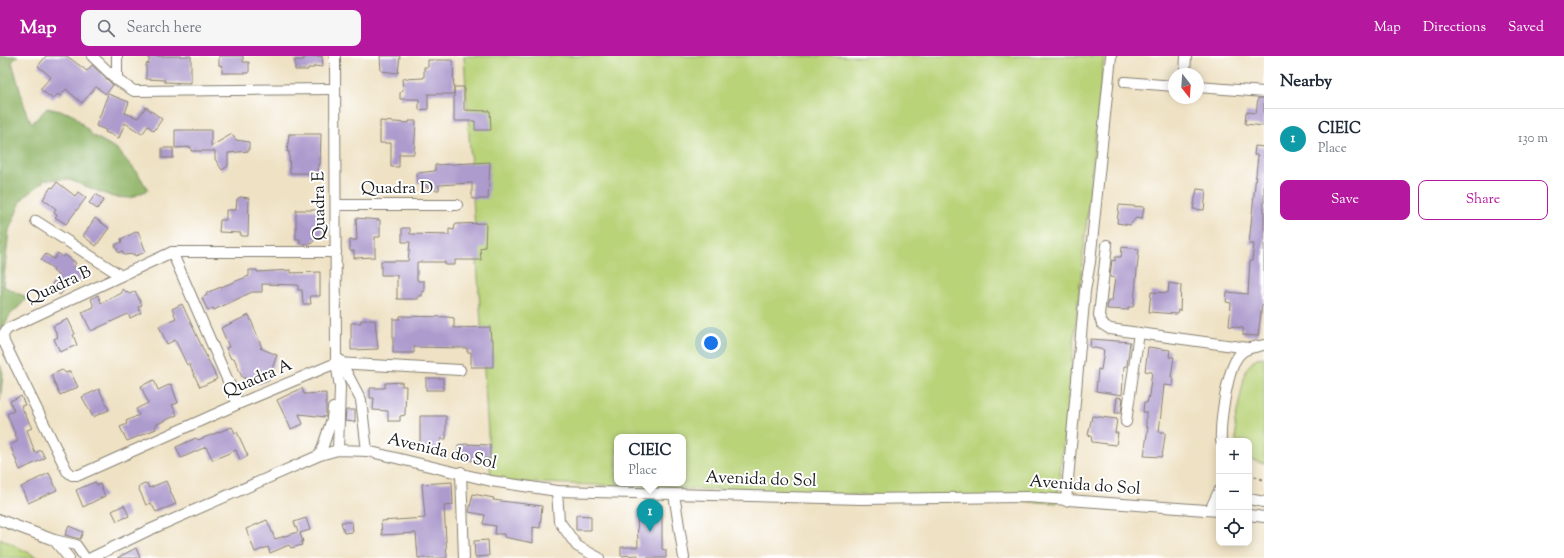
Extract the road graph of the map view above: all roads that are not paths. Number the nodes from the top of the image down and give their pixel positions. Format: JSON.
{"nodes":[{"id":1,"x":92,"y":56,"type":"edge"},
{"id":2,"x":117,"y":56,"type":"edge"},
{"id":3,"x":335,"y":56,"type":"edge"},
{"id":4,"x":1111,"y":56,"type":"edge"},
{"id":5,"x":1186,"y":56,"type":"edge"},
{"id":6,"x":1185,"y":68,"type":"edge"},
{"id":7,"x":117,"y":80,"type":"junction"},
{"id":8,"x":1125,"y":82,"type":"dead end"},
{"id":9,"x":1168,"y":86,"type":"edge"},
{"id":10,"x":1204,"y":88,"type":"edge"},
{"id":11,"x":334,"y":89,"type":"junction"},
{"id":12,"x":1264,"y":92,"type":"edge"},
{"id":13,"x":336,"y":205,"type":"junction"},
{"id":14,"x":457,"y":205,"type":"dead end"},
{"id":15,"x":36,"y":221,"type":"dead end"},
{"id":16,"x":1107,"y":245,"type":"dead end"},
{"id":17,"x":172,"y":252,"type":"junction"},
{"id":18,"x":336,"y":252,"type":"junction"},
{"id":19,"x":120,"y":275,"type":"junction"},
{"id":20,"x":1138,"y":333,"type":"junction"},
{"id":21,"x":1264,"y":344,"type":"edge"},
{"id":22,"x":1248,"y":348,"type":"junction"},
{"id":23,"x":338,"y":361,"type":"junction"},
{"id":24,"x":460,"y":370,"type":"dead end"},
{"id":25,"x":340,"y":387,"type":"junction"},
{"id":26,"x":238,"y":404,"type":"junction"},
{"id":27,"x":1126,"y":422,"type":"dead end"},
{"id":28,"x":1220,"y":438,"type":"edge"},
{"id":29,"x":338,"y":450,"type":"junction"},
{"id":30,"x":367,"y":451,"type":"junction"},
{"id":31,"x":320,"y":455,"type":"junction"},
{"id":32,"x":461,"y":472,"type":"junction"},
{"id":33,"x":79,"y":475,"type":"joint"},
{"id":34,"x":557,"y":491,"type":"junction"},
{"id":35,"x":674,"y":494,"type":"junction"},
{"id":36,"x":1252,"y":500,"type":"edge"},
{"id":37,"x":1066,"y":501,"type":"junction"},
{"id":38,"x":1264,"y":502,"type":"edge"},
{"id":39,"x":1215,"y":511,"type":"edge"},
{"id":40,"x":1252,"y":515,"type":"edge"},
{"id":41,"x":1264,"y":516,"type":"edge"},
{"id":42,"x":0,"y":520,"type":"edge"},
{"id":43,"x":54,"y":540,"type":"junction"},
{"id":44,"x":111,"y":550,"type":"junction"},
{"id":45,"x":69,"y":558,"type":"edge"},
{"id":46,"x":85,"y":558,"type":"edge"},
{"id":47,"x":91,"y":558,"type":"edge"},
{"id":48,"x":102,"y":558,"type":"edge"},
{"id":49,"x":464,"y":558,"type":"edge"},
{"id":50,"x":599,"y":558,"type":"edge"},
{"id":51,"x":684,"y":558,"type":"edge"}],
"edges":[{"from":1,"to":7,"type":"street"},
{"from":2,"to":7,"type":"street"},
{"from":3,"to":11,"type":"street","name":"Quadra E"},
{"from":4,"to":37,"type":"street"},
{"from":5,"to":6,"type":"street"},
{"from":7,"to":11,"type":"street"},
{"from":8,"to":9,"type":"street"},
{"from":10,"to":12,"type":"street"},
{"from":11,"to":13,"type":"street","name":"Quadra E"},
{"from":13,"to":14,"type":"street","name":"Quadra D"},
{"from":13,"to":18,"type":"street","name":"Quadra E"},
{"from":15,"to":19,"type":"street"},
{"from":16,"to":20,"type":"street"},
{"from":17,"to":18,"type":"street","name":"Quadra B"},
{"from":17,"to":19,"type":"street","name":"Quadra B"},
{"from":17,"to":26,"type":"street"},
{"from":18,"to":23,"type":"street","name":"Quadra E"},
{"from":19,"to":33,"type":"street","name":"Quadra B"},
{"from":20,"to":22,"type":"street"},
{"from":20,"to":27,"type":"street"},
{"from":21,"to":22,"type":"street"},
{"from":22,"to":28,"type":"street"},
{"from":23,"to":24,"type":"street","name":"Quadra A"},
{"from":23,"to":25,"type":"street","name":"Quadra E"},
{"from":23,"to":26,"type":"street","name":"Quadra A"},
{"from":23,"to":30,"type":"street"},
{"from":25,"to":29,"type":"street","name":"Quadra E"},
{"from":25,"to":31,"type":"street"},
{"from":26,"to":33,"type":"street","name":"Quadra A"},
{"from":29,"to":30,"type":"street","name":"Avenida do Sol"},
{"from":29,"to":31,"type":"street","name":"Avenida do Sol"},
{"from":30,"to":32,"type":"street","name":"Avenida do Sol"},
{"from":31,"to":44,"type":"street","name":"Avenida do Sol"},
{"from":32,"to":34,"type":"street","name":"Avenida do Sol"},
{"from":32,"to":49,"type":"street"},
{"from":34,"to":35,"type":"street","name":"Avenida do Sol"},
{"from":34,"to":50,"type":"street"},
{"from":35,"to":37,"type":"street","name":"Avenida do Sol"},
{"from":35,"to":51,"type":"street"},
{"from":36,"to":38,"type":"street"},
{"from":37,"to":39,"type":"street","name":"Avenida do Sol"},
{"from":40,"to":41,"type":"street"},
{"from":42,"to":43,"type":"street"},
{"from":43,"to":45,"type":"street"},
{"from":43,"to":46,"type":"street"},
{"from":44,"to":47,"type":"street","name":"Avenida do Sol"},
{"from":44,"to":48,"type":"street","name":"Avenida do Sol"}]}
